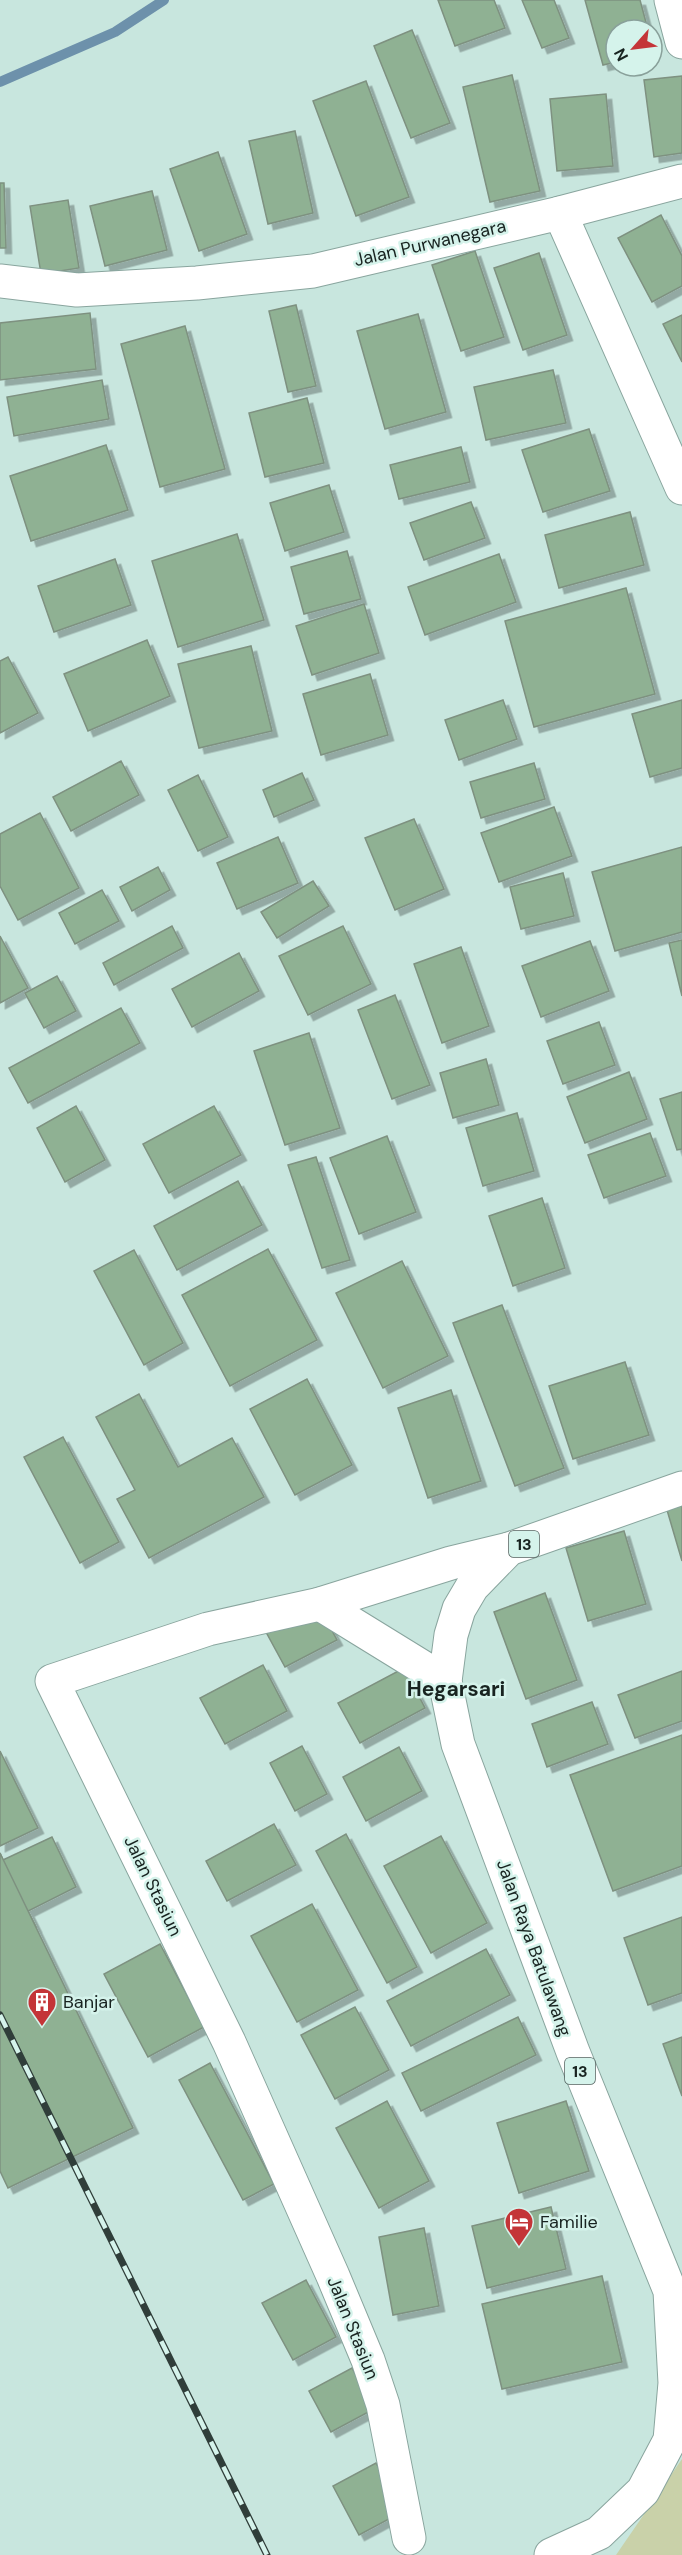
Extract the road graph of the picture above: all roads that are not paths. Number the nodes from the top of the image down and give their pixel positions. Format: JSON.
{"nodes":[{"id":1,"x":671,"y":0,"type":"edge"},
{"id":2,"x":682,"y":42,"type":"edge"},
{"id":3,"x":682,"y":181,"type":"edge"},
{"id":4,"x":560,"y":213,"type":"junction"},
{"id":5,"x":0,"y":281,"type":"edge"},
{"id":6,"x":682,"y":488,"type":"edge"},
{"id":7,"x":682,"y":1488,"type":"edge"},
{"id":8,"x":509,"y":1549,"type":"junction"},
{"id":9,"x":320,"y":1604,"type":"junction"},
{"id":10,"x":445,"y":1681,"type":"junction"},
{"id":11,"x":670,"y":2291,"type":"junction"},
{"id":12,"x":682,"y":2324,"type":"edge"},
{"id":13,"x":409,"y":2538,"type":"dead end"},
{"id":14,"x":551,"y":2555,"type":"edge"}],
"edges":[{"from":1,"to":2,"type":"main road"},
{"from":3,"to":4,"type":"main road","name":"Jalan Purwanegara"},
{"from":4,"to":5,"type":"main road","name":"Jalan Purwanegara"},
{"from":4,"to":6,"type":"main road"},
{"from":7,"to":8,"type":"main road","name":"Jalan Raya Batulawang","number":"13"},
{"from":8,"to":9,"type":"main road","name":"Jalan Stasiun"},
{"from":8,"to":10,"type":"main road","name":"Jalan Raya Batulawang","number":"13"},
{"from":9,"to":10,"type":"main road"},
{"from":9,"to":13,"type":"main road","name":"Jalan Stasiun"},
{"from":10,"to":11,"type":"main road","name":"Jalan Raya Batulawang","number":"13"},
{"from":11,"to":12,"type":"main road"},
{"from":11,"to":14,"type":"main road","name":"Jalan Raya Batulawang","number":"13"}]}
